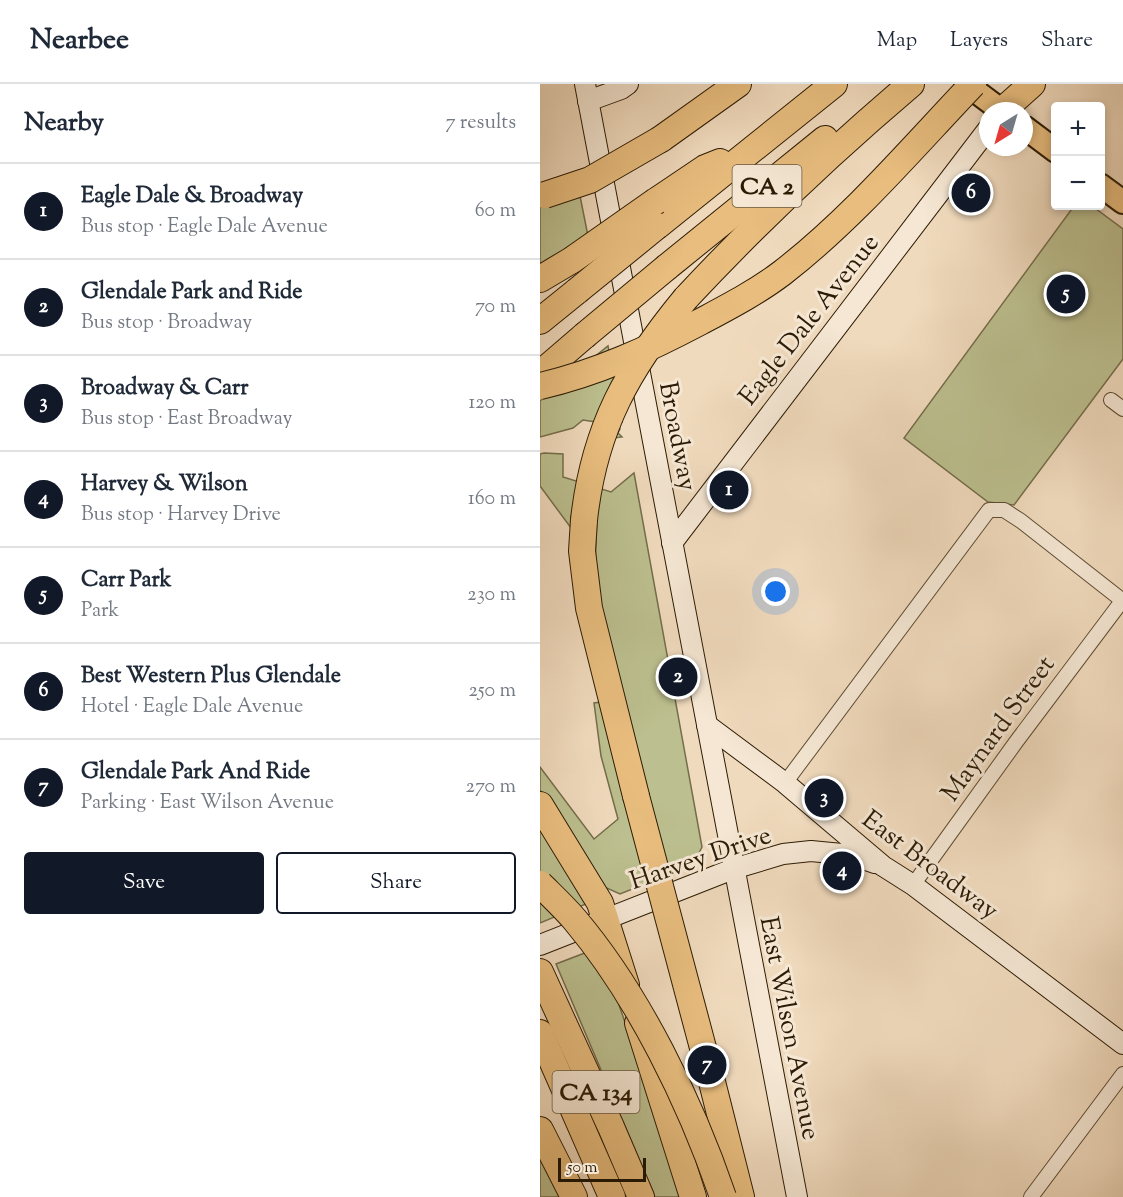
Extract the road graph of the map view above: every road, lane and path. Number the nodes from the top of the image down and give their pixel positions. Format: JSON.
{"nodes":[{"id":1,"x":628,"y":84,"type":"edge"},
{"id":2,"x":738,"y":84,"type":"edge"},
{"id":3,"x":834,"y":84,"type":"edge"},
{"id":4,"x":893,"y":84,"type":"edge"},
{"id":5,"x":911,"y":84,"type":"edge"},
{"id":6,"x":966,"y":84,"type":"edge"},
{"id":7,"x":973,"y":84,"type":"edge"},
{"id":8,"x":1032,"y":84,"type":"edge"},
{"id":9,"x":586,"y":92,"type":"edge"},
{"id":10,"x":990,"y":102,"type":"edge"},
{"id":11,"x":1012,"y":102,"type":"edge"},
{"id":12,"x":871,"y":110,"type":"junction"},
{"id":13,"x":1033,"y":134,"type":"edge"},
{"id":14,"x":979,"y":141,"type":"edge"},
{"id":15,"x":1051,"y":147,"type":"edge"},
{"id":16,"x":751,"y":150,"type":"junction"},
{"id":17,"x":1105,"y":188,"type":"edge"},
{"id":18,"x":542,"y":196,"type":"edge"},
{"id":19,"x":1123,"y":202,"type":"edge"},
{"id":20,"x":540,"y":279,"type":"edge"},
{"id":21,"x":540,"y":321,"type":"edge"},
{"id":22,"x":540,"y":374,"type":"edge"},
{"id":23,"x":540,"y":386,"type":"edge"},
{"id":24,"x":1111,"y":400,"type":"dead end"},
{"id":25,"x":1123,"y":409,"type":"edge"},
{"id":26,"x":672,"y":543,"type":"junction"},
{"id":27,"x":1122,"y":601,"type":"edge"},
{"id":28,"x":707,"y":725,"type":"junction"},
{"id":29,"x":785,"y":783,"type":"junction"},
{"id":30,"x":540,"y":805,"type":"edge"},
{"id":31,"x":883,"y":866,"type":"junction"},
{"id":32,"x":733,"y":869,"type":"junction"},
{"id":33,"x":540,"y":884,"type":"edge"},
{"id":34,"x":913,"y":885,"type":"junction"},
{"id":35,"x":607,"y":920,"type":"junction"},
{"id":36,"x":540,"y":945,"type":"edge"},
{"id":37,"x":543,"y":990,"type":"edge"},
{"id":38,"x":540,"y":1033,"type":"edge"},
{"id":39,"x":1123,"y":1044,"type":"edge"},
{"id":40,"x":540,"y":1072,"type":"edge"},
{"id":41,"x":1123,"y":1074,"type":"edge"},
{"id":42,"x":540,"y":1130,"type":"edge"},
{"id":43,"x":574,"y":1197,"type":"edge"},
{"id":44,"x":596,"y":1197,"type":"edge"},
{"id":45,"x":612,"y":1197,"type":"edge"},
{"id":46,"x":624,"y":1197,"type":"edge"},
{"id":47,"x":641,"y":1197,"type":"edge"},
{"id":48,"x":693,"y":1197,"type":"edge"},
{"id":49,"x":723,"y":1197,"type":"edge"},
{"id":50,"x":741,"y":1197,"type":"edge"},
{"id":51,"x":797,"y":1197,"type":"edge"},
{"id":52,"x":1031,"y":1197,"type":"edge"}],
"edges":[{"from":1,"to":9,"type":"main road"},
{"from":2,"to":18,"type":"highway","bridge":true},
{"from":3,"to":16,"type":"highway","number":"CA 2"},
{"from":4,"to":12,"type":"highway","number":"CA 2"},
{"from":5,"to":12,"type":"highway"},
{"from":6,"to":10,"type":"main road"},
{"from":7,"to":23,"type":"highway","bridge":true},
{"from":8,"to":11,"type":"highway"},
{"from":9,"to":26,"type":"main road","name":"Broadway"},
{"from":12,"to":22,"type":"highway","number":"CA 2","bridge":true},
{"from":12,"to":50,"type":"highway","bridge":true},
{"from":13,"to":15,"type":"main road"},
{"from":14,"to":26,"type":"main road","name":"Eagle Dale Avenue"},
{"from":16,"to":20,"type":"highway","bridge":true},
{"from":16,"to":21,"type":"highway","number":"CA 2","bridge":true},
{"from":17,"to":19,"type":"main road"},
{"from":24,"to":25,"type":"street"},
{"from":26,"to":28,"type":"main road","name":"Broadway"},
{"from":27,"to":29,"type":"street"},
{"from":27,"to":34,"type":"street","name":"Maynard Street"},
{"from":28,"to":29,"type":"main road","name":"East Broadway"},
{"from":28,"to":32,"type":"main road","name":"Broadway"},
{"from":29,"to":31,"type":"main road","name":"East Broadway"},
{"from":30,"to":35,"type":"highway"},
{"from":31,"to":32,"type":"main road","name":"Harvey Drive"},
{"from":31,"to":34,"type":"main road","name":"East Broadway"},
{"from":32,"to":35,"type":"main road","name":"Harvey Drive"},
{"from":32,"to":51,"type":"main road","name":"East Wilson Avenue"},
{"from":33,"to":49,"type":"highway","bridge":true},
{"from":34,"to":39,"type":"main road","name":"East Broadway"},
{"from":35,"to":36,"type":"main road","name":"Harvey Drive"},
{"from":35,"to":48,"type":"highway"},
{"from":37,"to":46,"type":"highway"},
{"from":37,"to":47,"type":"highway","number":"CA 134"},
{"from":38,"to":45,"type":"highway"},
{"from":40,"to":44,"type":"highway","number":"CA 134"},
{"from":41,"to":52,"type":"street"},
{"from":42,"to":43,"type":"highway"}]}
